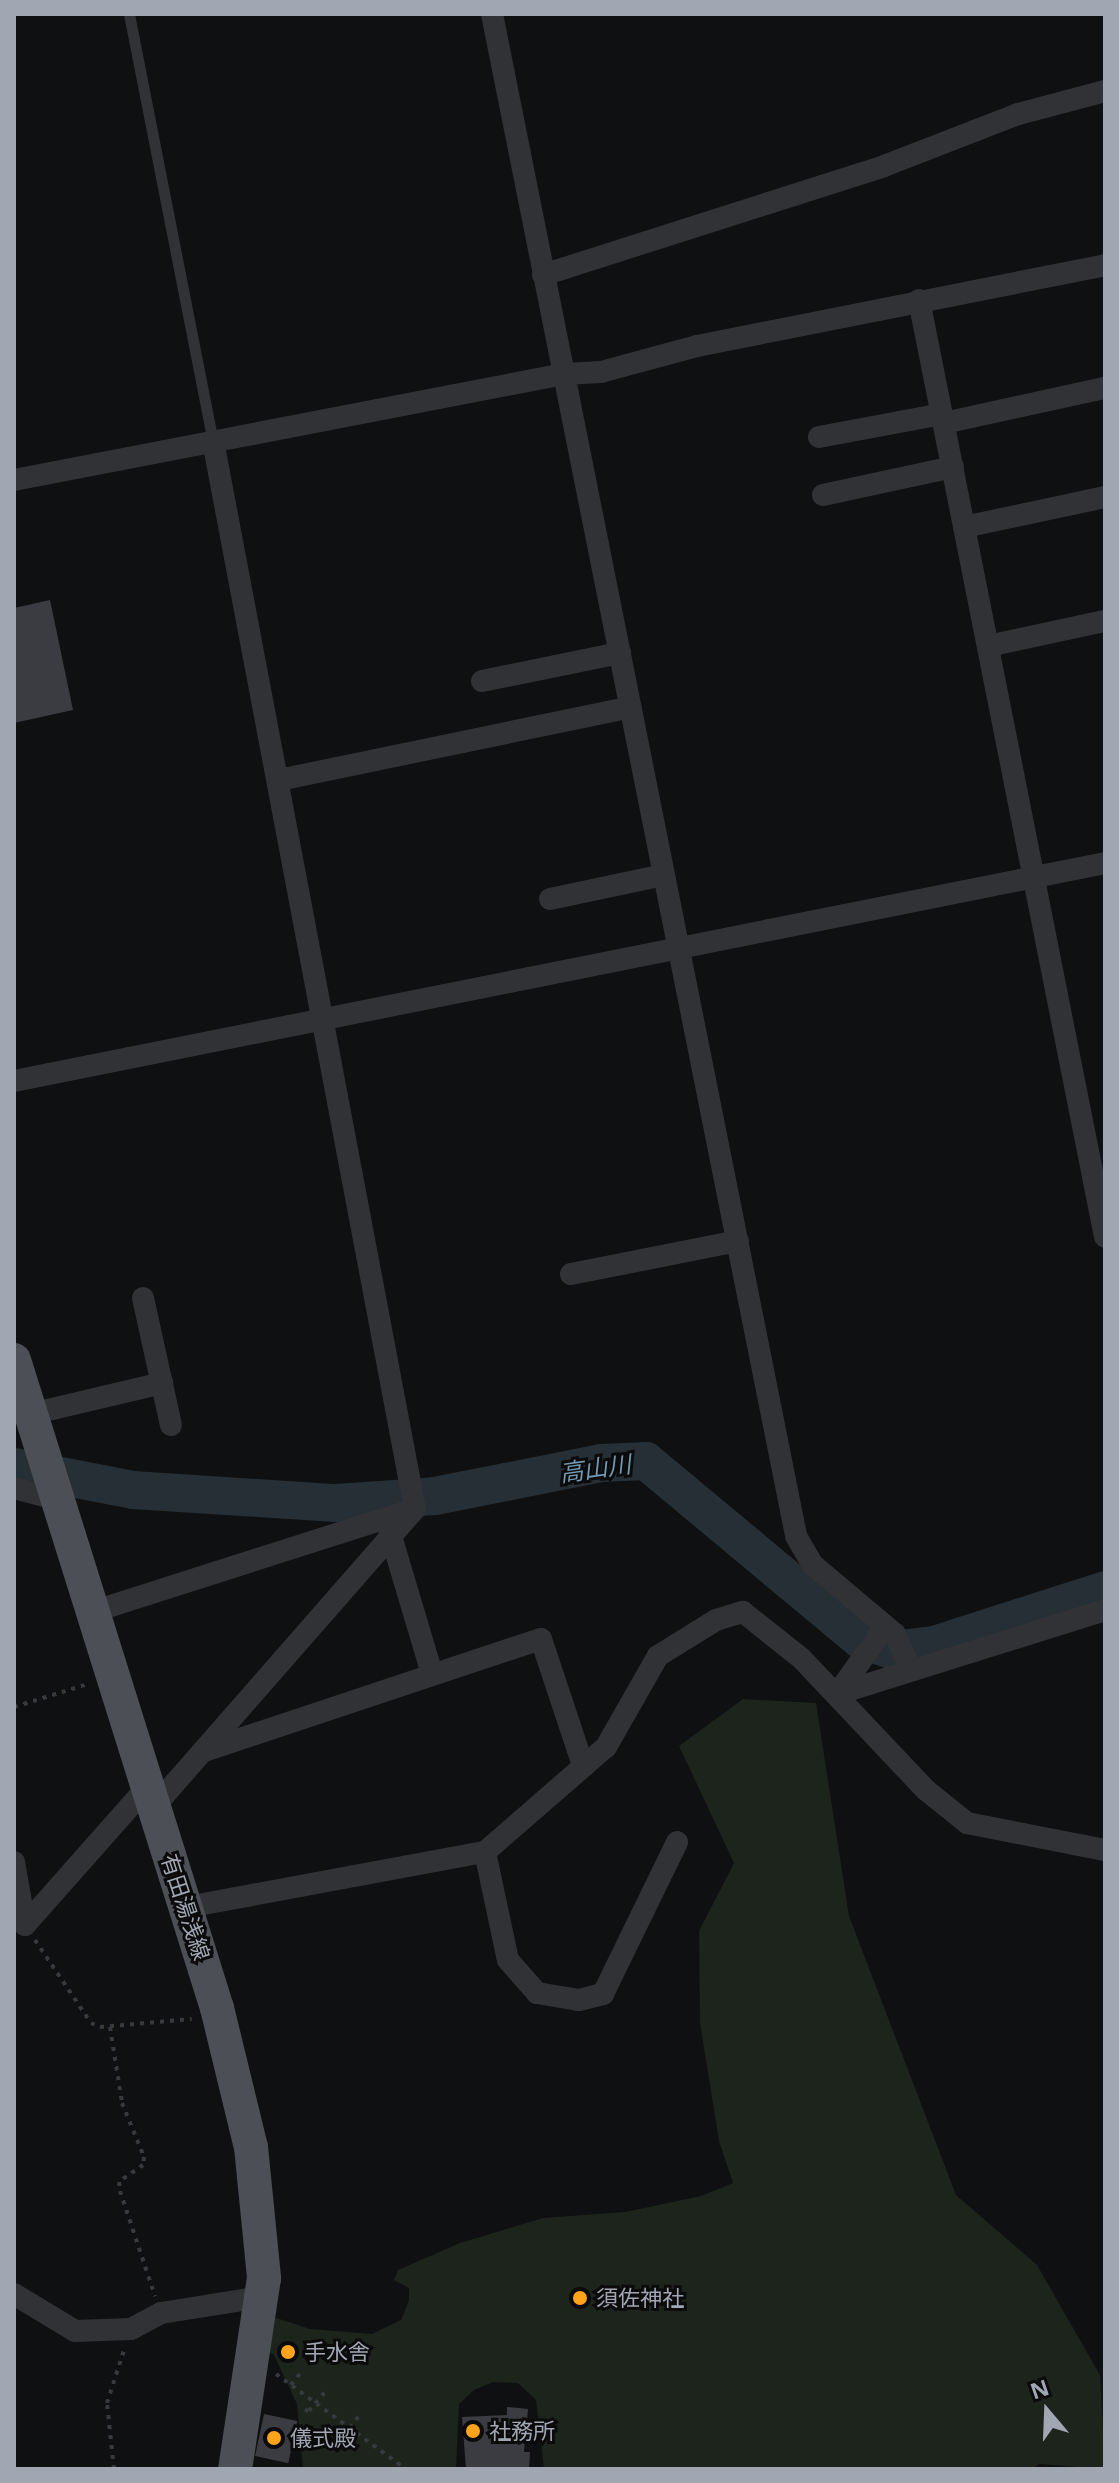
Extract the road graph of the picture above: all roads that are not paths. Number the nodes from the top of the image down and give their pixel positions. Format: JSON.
{"nodes":[{"id":1,"x":129,"y":14,"type":"edge"},
{"id":2,"x":492,"y":14,"type":"edge"},
{"id":3,"x":1105,"y":91,"type":"edge"},
{"id":4,"x":1105,"y":265,"type":"edge"},
{"id":5,"x":543,"y":275,"type":"junction"},
{"id":6,"x":919,"y":300,"type":"junction"},
{"id":7,"x":564,"y":374,"type":"junction"},
{"id":8,"x":1105,"y":388,"type":"edge"},
{"id":9,"x":943,"y":418,"type":"junction"},
{"id":10,"x":819,"y":437,"type":"dead end"},
{"id":11,"x":213,"y":441,"type":"junction"},
{"id":12,"x":953,"y":467,"type":"junction"},
{"id":13,"x":14,"y":480,"type":"edge"},
{"id":14,"x":823,"y":495,"type":"dead end"},
{"id":15,"x":1105,"y":497,"type":"edge"},
{"id":16,"x":964,"y":527,"type":"junction"},
{"id":17,"x":1105,"y":621,"type":"edge"},
{"id":18,"x":988,"y":646,"type":"junction"},
{"id":19,"x":620,"y":653,"type":"junction"},
{"id":20,"x":482,"y":681,"type":"dead end"},
{"id":21,"x":631,"y":707,"type":"junction"},
{"id":22,"x":279,"y":780,"type":"junction"},
{"id":23,"x":1105,"y":863,"type":"edge"},
{"id":24,"x":664,"y":875,"type":"junction"},
{"id":25,"x":1033,"y":877,"type":"junction"},
{"id":26,"x":550,"y":899,"type":"dead end"},
{"id":27,"x":680,"y":951,"type":"junction"},
{"id":28,"x":326,"y":1020,"type":"junction"},
{"id":29,"x":14,"y":1081,"type":"edge"},
{"id":30,"x":1105,"y":1237,"type":"edge"},
{"id":31,"x":738,"y":1241,"type":"junction"},
{"id":32,"x":571,"y":1274,"type":"dead end"},
{"id":33,"x":143,"y":1298,"type":"dead end"},
{"id":34,"x":14,"y":1360,"type":"edge"},
{"id":35,"x":162,"y":1383,"type":"junction"},
{"id":36,"x":31,"y":1414,"type":"junction"},
{"id":37,"x":171,"y":1425,"type":"dead end"},
{"id":38,"x":52,"y":1483,"type":"junction"},
{"id":39,"x":14,"y":1488,"type":"edge"},
{"id":40,"x":388,"y":1528,"type":"junction"},
{"id":41,"x":1105,"y":1610,"type":"edge"},
{"id":42,"x":92,"y":1612,"type":"junction"},
{"id":43,"x":885,"y":1627,"type":"junction"},
{"id":44,"x":910,"y":1668,"type":"junction"},
{"id":45,"x":432,"y":1674,"type":"junction"},
{"id":46,"x":837,"y":1694,"type":"junction"},
{"id":47,"x":203,"y":1751,"type":"junction"},
{"id":48,"x":583,"y":1765,"type":"junction"},
{"id":49,"x":150,"y":1798,"type":"junction"},
{"id":50,"x":677,"y":1842,"type":"dead end"},
{"id":51,"x":1105,"y":1850,"type":"edge"},
{"id":52,"x":485,"y":1852,"type":"junction"},
{"id":53,"x":14,"y":1862,"type":"edge"},
{"id":54,"x":187,"y":1907,"type":"junction"},
{"id":55,"x":14,"y":2294,"type":"edge"},
{"id":56,"x":261,"y":2297,"type":"junction"},
{"id":57,"x":235,"y":2469,"type":"edge"}],
"edges":[{"from":1,"to":11,"type":"lane"},
{"from":2,"to":5,"type":"street"},
{"from":3,"to":5,"type":"street"},
{"from":4,"to":6,"type":"street"},
{"from":5,"to":7,"type":"street"},
{"from":6,"to":7,"type":"street"},
{"from":6,"to":9,"type":"street"},
{"from":7,"to":11,"type":"street"},
{"from":7,"to":19,"type":"street"},
{"from":8,"to":9,"type":"street"},
{"from":9,"to":10,"type":"street"},
{"from":9,"to":12,"type":"street"},
{"from":11,"to":13,"type":"street"},
{"from":11,"to":22,"type":"street"},
{"from":12,"to":14,"type":"street"},
{"from":12,"to":16,"type":"street"},
{"from":15,"to":16,"type":"street"},
{"from":16,"to":18,"type":"street"},
{"from":17,"to":18,"type":"street"},
{"from":18,"to":25,"type":"street"},
{"from":19,"to":20,"type":"street"},
{"from":19,"to":21,"type":"street"},
{"from":21,"to":22,"type":"street"},
{"from":21,"to":24,"type":"street"},
{"from":22,"to":28,"type":"street"},
{"from":23,"to":25,"type":"street"},
{"from":24,"to":26,"type":"street"},
{"from":24,"to":27,"type":"street"},
{"from":25,"to":27,"type":"street"},
{"from":25,"to":30,"type":"street"},
{"from":27,"to":28,"type":"street"},
{"from":27,"to":31,"type":"street"},
{"from":28,"to":29,"type":"street"},
{"from":28,"to":40,"type":"street"},
{"from":31,"to":32,"type":"street"},
{"from":31,"to":43,"type":"street"},
{"from":33,"to":35,"type":"street"},
{"from":34,"to":36,"type":"main road","name":"有田湯浅線"},
{"from":35,"to":36,"type":"street"},
{"from":35,"to":37,"type":"street"},
{"from":36,"to":38,"type":"main road","name":"有田湯浅線"},
{"from":38,"to":39,"type":"street"},
{"from":38,"to":42,"type":"main road","name":"有田湯浅線"},
{"from":40,"to":42,"type":"street"},
{"from":40,"to":45,"type":"street"},
{"from":40,"to":47,"type":"street"},
{"from":41,"to":44,"type":"street"},
{"from":42,"to":49,"type":"main road","name":"有田湯浅線"},
{"from":43,"to":44,"type":"street"},
{"from":43,"to":46,"type":"street"},
{"from":44,"to":46,"type":"street"},
{"from":45,"to":47,"type":"street"},
{"from":45,"to":48,"type":"street"},
{"from":46,"to":48,"type":"street"},
{"from":46,"to":51,"type":"street"},
{"from":47,"to":49,"type":"street"},
{"from":48,"to":52,"type":"street"},
{"from":49,"to":53,"type":"street"},
{"from":49,"to":54,"type":"main road","name":"有田湯浅線"},
{"from":50,"to":52,"type":"street"},
{"from":52,"to":54,"type":"street"},
{"from":54,"to":56,"type":"main road","name":"有田湯浅線"},
{"from":55,"to":56,"type":"street"},
{"from":56,"to":57,"type":"main road","name":"有田湯浅線"}]}
